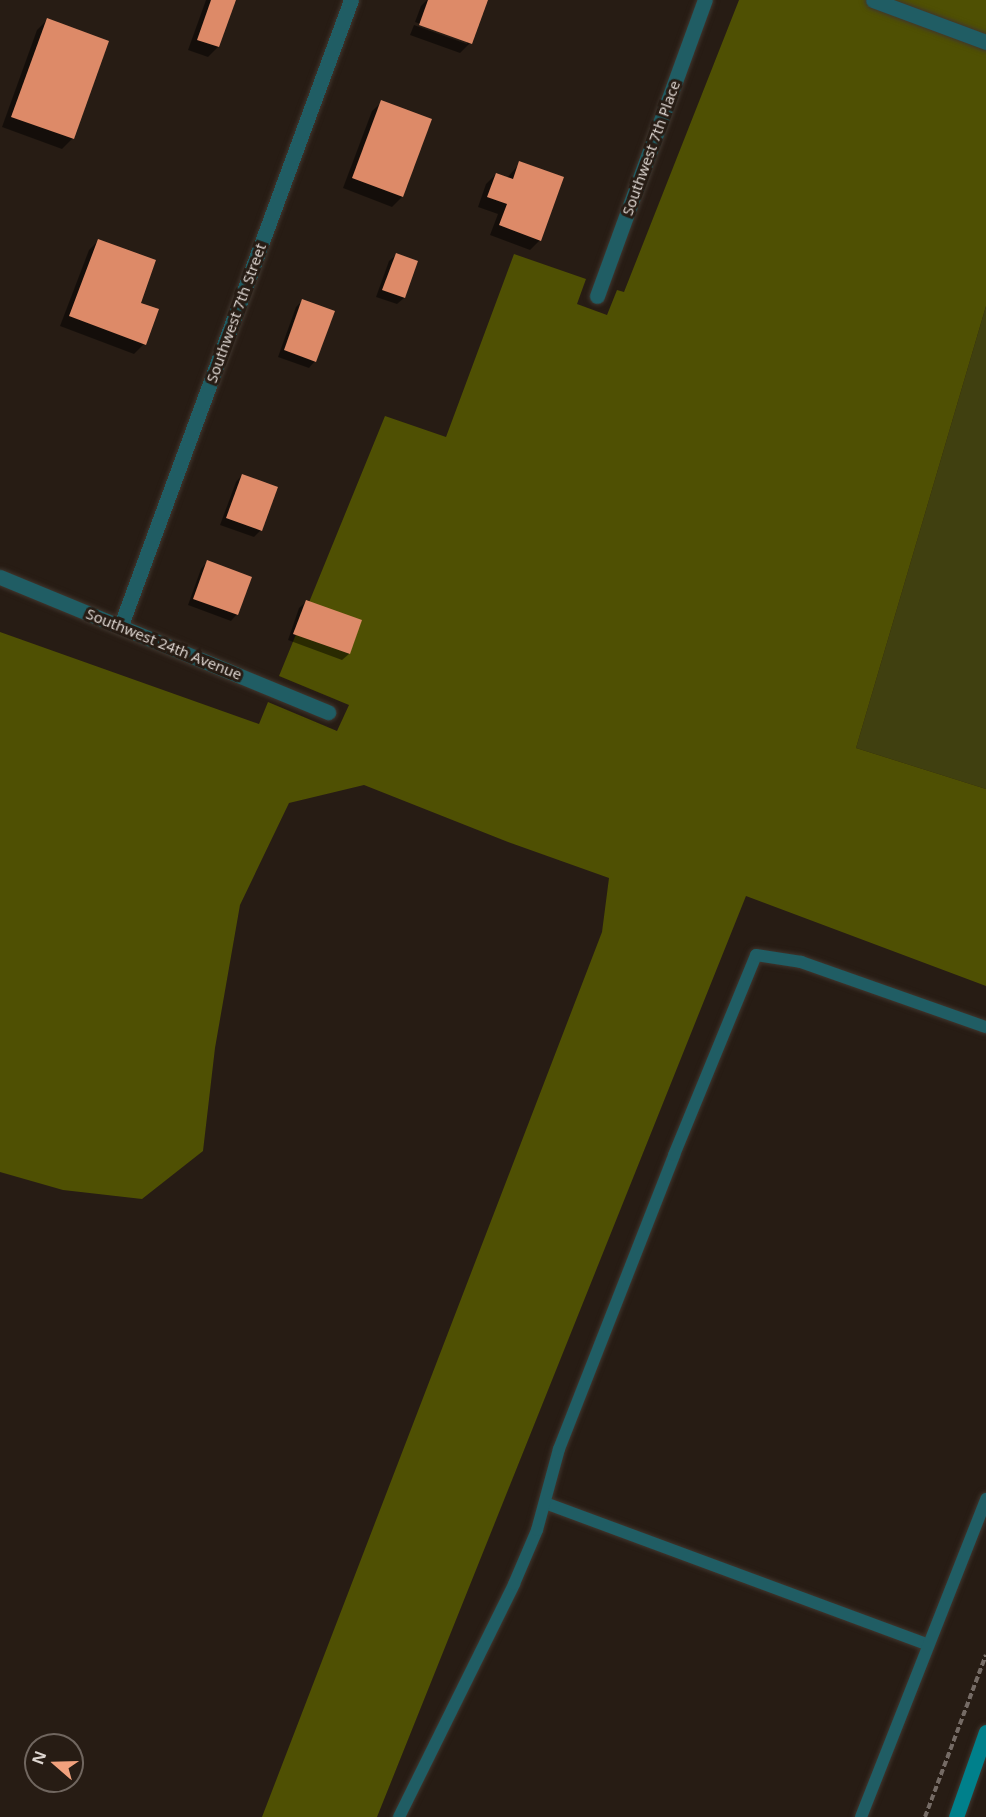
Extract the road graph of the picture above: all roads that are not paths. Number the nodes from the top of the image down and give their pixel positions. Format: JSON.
{"nodes":[{"id":1,"x":351,"y":0,"type":"edge"},
{"id":2,"x":705,"y":0,"type":"edge"},
{"id":3,"x":873,"y":0,"type":"edge"},
{"id":4,"x":986,"y":42,"type":"edge"},
{"id":5,"x":597,"y":296,"type":"dead end"},
{"id":6,"x":0,"y":577,"type":"edge"},
{"id":7,"x":121,"y":625,"type":"junction"},
{"id":8,"x":328,"y":712,"type":"dead end"},
{"id":9,"x":986,"y":1027,"type":"edge"},
{"id":10,"x":986,"y":1499,"type":"edge"},
{"id":11,"x":545,"y":1503,"type":"junction"},
{"id":12,"x":928,"y":1645,"type":"junction"},
{"id":13,"x":986,"y":1732,"type":"edge"},
{"id":14,"x":399,"y":1817,"type":"edge"},
{"id":15,"x":861,"y":1817,"type":"edge"},
{"id":16,"x":956,"y":1817,"type":"edge"}],
"edges":[{"from":1,"to":7,"type":"street","name":"Southwest 7th Street"},
{"from":2,"to":5,"type":"street","name":"Southwest 7th Place"},
{"from":3,"to":4,"type":"street"},
{"from":6,"to":7,"type":"street","name":"Southwest 24th Avenue"},
{"from":7,"to":8,"type":"street","name":"Southwest 24th Avenue"},
{"from":9,"to":11,"type":"lane"},
{"from":10,"to":12,"type":"lane"},
{"from":11,"to":12,"type":"lane"},
{"from":11,"to":14,"type":"lane"},
{"from":12,"to":15,"type":"lane"},
{"from":13,"to":16,"type":"main road"}]}
